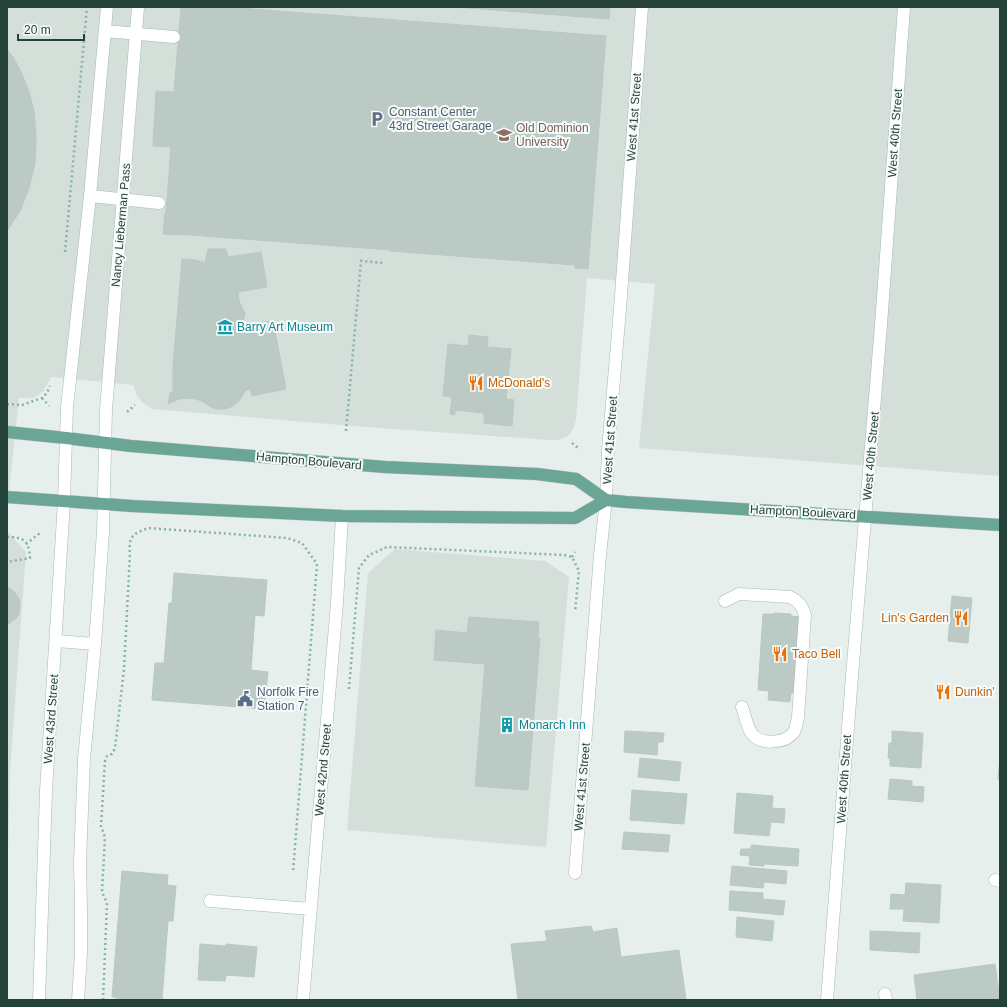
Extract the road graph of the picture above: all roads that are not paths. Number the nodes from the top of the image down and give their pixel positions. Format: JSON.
{"nodes":[{"id":1,"x":107,"y":7,"type":"edge"},
{"id":2,"x":138,"y":7,"type":"edge"},
{"id":3,"x":642,"y":7,"type":"edge"},
{"id":4,"x":904,"y":7,"type":"edge"},
{"id":5,"x":105,"y":31,"type":"junction"},
{"id":6,"x":136,"y":34,"type":"junction"},
{"id":7,"x":174,"y":37,"type":"dead end"},
{"id":8,"x":90,"y":196,"type":"junction"},
{"id":9,"x":123,"y":200,"type":"junction"},
{"id":10,"x":159,"y":203,"type":"dead end"},
{"id":11,"x":7,"y":432,"type":"edge"},
{"id":12,"x":66,"y":438,"type":"junction"},
{"id":13,"x":105,"y":442,"type":"junction"},
{"id":14,"x":7,"y":497,"type":"edge"},
{"id":15,"x":606,"y":500,"type":"junction"},
{"id":16,"x":64,"y":502,"type":"junction"},
{"id":17,"x":103,"y":504,"type":"junction"},
{"id":18,"x":342,"y":516,"type":"junction"},
{"id":19,"x":866,"y":516,"type":"junction"},
{"id":20,"x":1000,"y":524,"type":"edge"},
{"id":21,"x":726,"y":601,"type":"dead end"},
{"id":22,"x":56,"y":641,"type":"junction"},
{"id":23,"x":96,"y":644,"type":"junction"},
{"id":24,"x":742,"y":707,"type":"dead end"},
{"id":25,"x":575,"y":873,"type":"dead end"},
{"id":26,"x":210,"y":900,"type":"dead end"},
{"id":27,"x":311,"y":909,"type":"junction"},
{"id":28,"x":39,"y":1000,"type":"edge"},
{"id":29,"x":78,"y":1000,"type":"edge"},
{"id":30,"x":303,"y":1000,"type":"edge"},
{"id":31,"x":827,"y":1000,"type":"edge"}],
"edges":[{"from":1,"to":5,"type":"street"},
{"from":2,"to":6,"type":"street","name":"Nancy Lieberman Pass"},
{"from":3,"to":15,"type":"street","name":"West 41st Street"},
{"from":4,"to":19,"type":"street","name":"West 40th Street"},
{"from":5,"to":6,"type":"street"},
{"from":5,"to":8,"type":"street"},
{"from":6,"to":7,"type":"street"},
{"from":6,"to":9,"type":"street","name":"Nancy Lieberman Pass"},
{"from":8,"to":9,"type":"street"},
{"from":8,"to":12,"type":"street"},
{"from":9,"to":10,"type":"street"},
{"from":9,"to":13,"type":"street","name":"Nancy Lieberman Pass"},
{"from":11,"to":12,"type":"main road","name":"Hampton Boulevard"},
{"from":12,"to":13,"type":"main road","name":"Hampton Boulevard"},
{"from":12,"to":16,"type":"street","name":"West 43rd Street"},
{"from":13,"to":15,"type":"main road","name":"Hampton Boulevard"},
{"from":13,"to":17,"type":"street"},
{"from":14,"to":16,"type":"main road"},
{"from":15,"to":18,"type":"main road"},
{"from":15,"to":19,"type":"main road","name":"Hampton Boulevard"},
{"from":15,"to":25,"type":"street","name":"West 41st Street"},
{"from":16,"to":17,"type":"main road"},
{"from":16,"to":22,"type":"street","name":"West 43rd Street"},
{"from":17,"to":18,"type":"main road"},
{"from":17,"to":23,"type":"street"},
{"from":18,"to":27,"type":"street","name":"West 42nd Street"},
{"from":19,"to":20,"type":"main road","name":"Hampton Boulevard"},
{"from":19,"to":31,"type":"street","name":"West 40th Street"},
{"from":21,"to":24,"type":"street"},
{"from":22,"to":23,"type":"street"},
{"from":22,"to":28,"type":"street","name":"West 43rd Street"},
{"from":23,"to":29,"type":"street"},
{"from":26,"to":27,"type":"street"},
{"from":27,"to":30,"type":"street","name":"West 42nd Street"}]}
